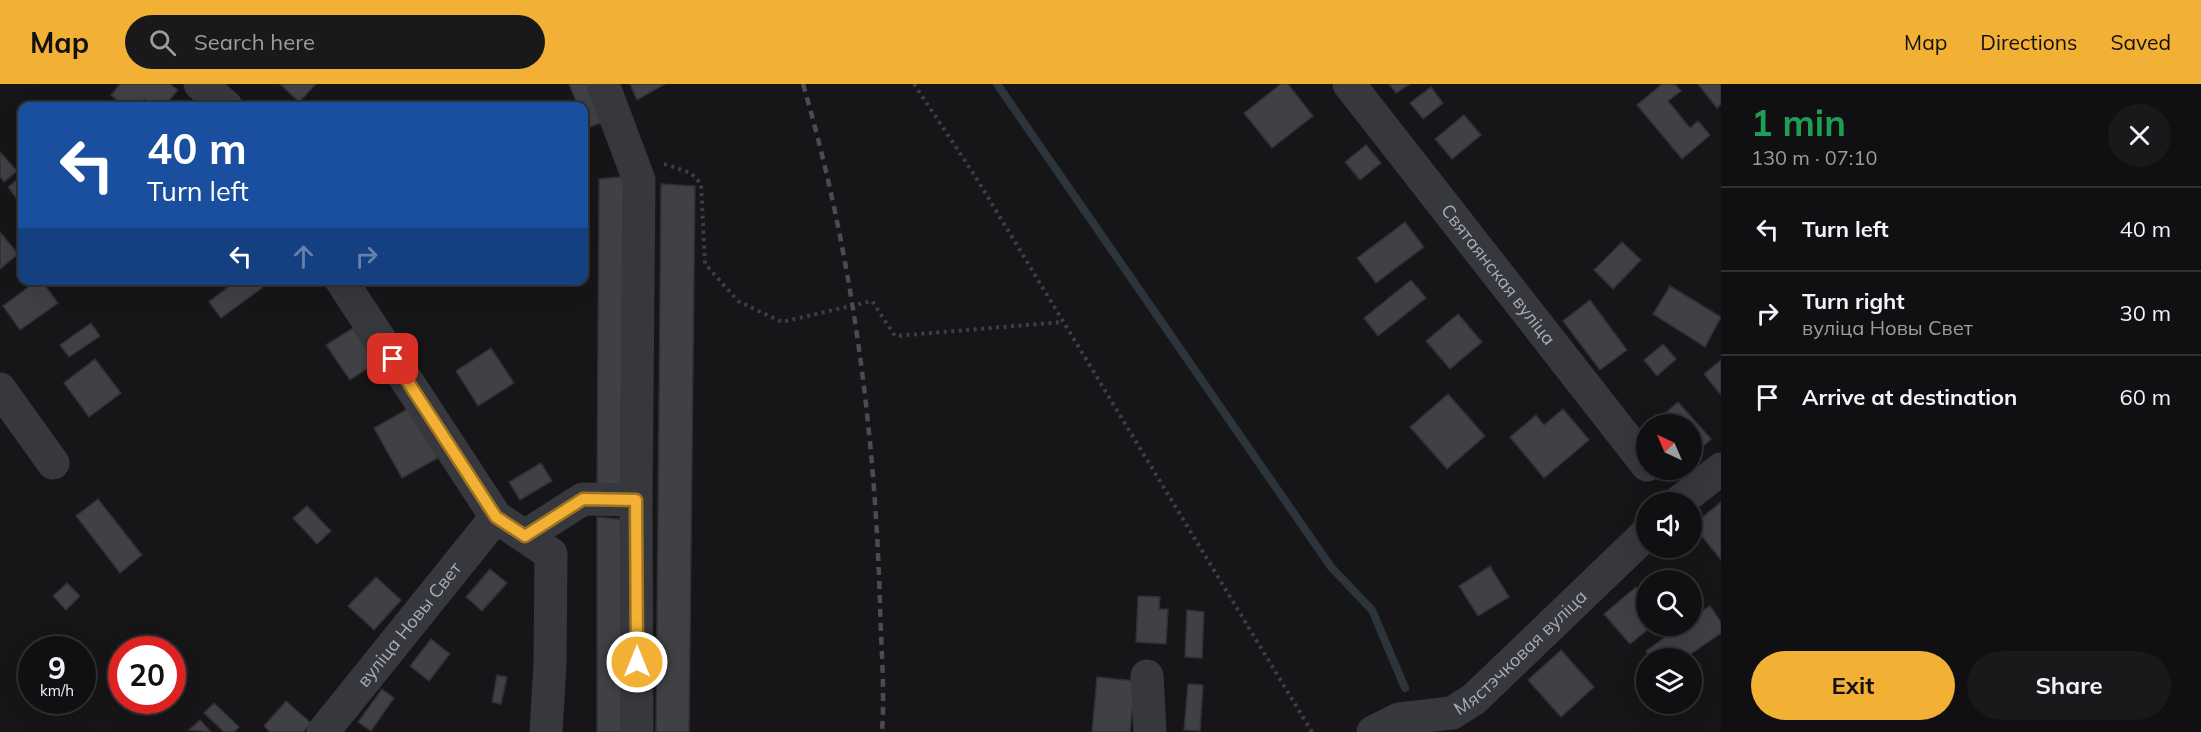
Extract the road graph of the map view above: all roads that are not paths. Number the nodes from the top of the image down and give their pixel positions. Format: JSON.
{"nodes":[{"id":1,"x":200,"y":84,"type":"edge"},
{"id":2,"x":603,"y":84,"type":"edge"},
{"id":3,"x":1349,"y":84,"type":"edge"},
{"id":4,"x":221,"y":102,"type":"edge"},
{"id":5,"x":344,"y":285,"type":"edge"},
{"id":6,"x":0,"y":389,"type":"edge"},
{"id":7,"x":1636,"y":451,"type":"edge"},
{"id":8,"x":53,"y":463,"type":"dead end"},
{"id":9,"x":1721,"y":469,"type":"edge"},
{"id":10,"x":1659,"y":480,"type":"edge"},
{"id":11,"x":1669,"y":492,"type":"edge"},
{"id":12,"x":1691,"y":492,"type":"edge"},
{"id":13,"x":636,"y":500,"type":"junction"},
{"id":14,"x":496,"y":517,"type":"junction"},
{"id":15,"x":525,"y":536,"type":"junction"},
{"id":16,"x":1636,"y":544,"type":"edge"},
{"id":17,"x":1147,"y":676,"type":"dead end"},
{"id":18,"x":323,"y":732,"type":"edge"},
{"id":19,"x":546,"y":732,"type":"edge"},
{"id":20,"x":637,"y":732,"type":"edge"},
{"id":21,"x":1150,"y":732,"type":"edge"},
{"id":22,"x":1373,"y":732,"type":"edge"}],
"edges":[{"from":1,"to":4,"type":"street"},
{"from":2,"to":13,"type":"street"},
{"from":3,"to":7,"type":"street","name":"Святаянская вуліца"},
{"from":5,"to":14,"type":"street"},
{"from":6,"to":8,"type":"street"},
{"from":9,"to":12,"type":"street"},
{"from":10,"to":11,"type":"street"},
{"from":13,"to":15,"type":"street"},
{"from":13,"to":20,"type":"street"},
{"from":14,"to":15,"type":"street"},
{"from":14,"to":18,"type":"street","name":"вуліца Новы Свет"},
{"from":15,"to":19,"type":"street"},
{"from":16,"to":22,"type":"street","name":"Мястэчковая вуліца"},
{"from":17,"to":21,"type":"street"}]}
